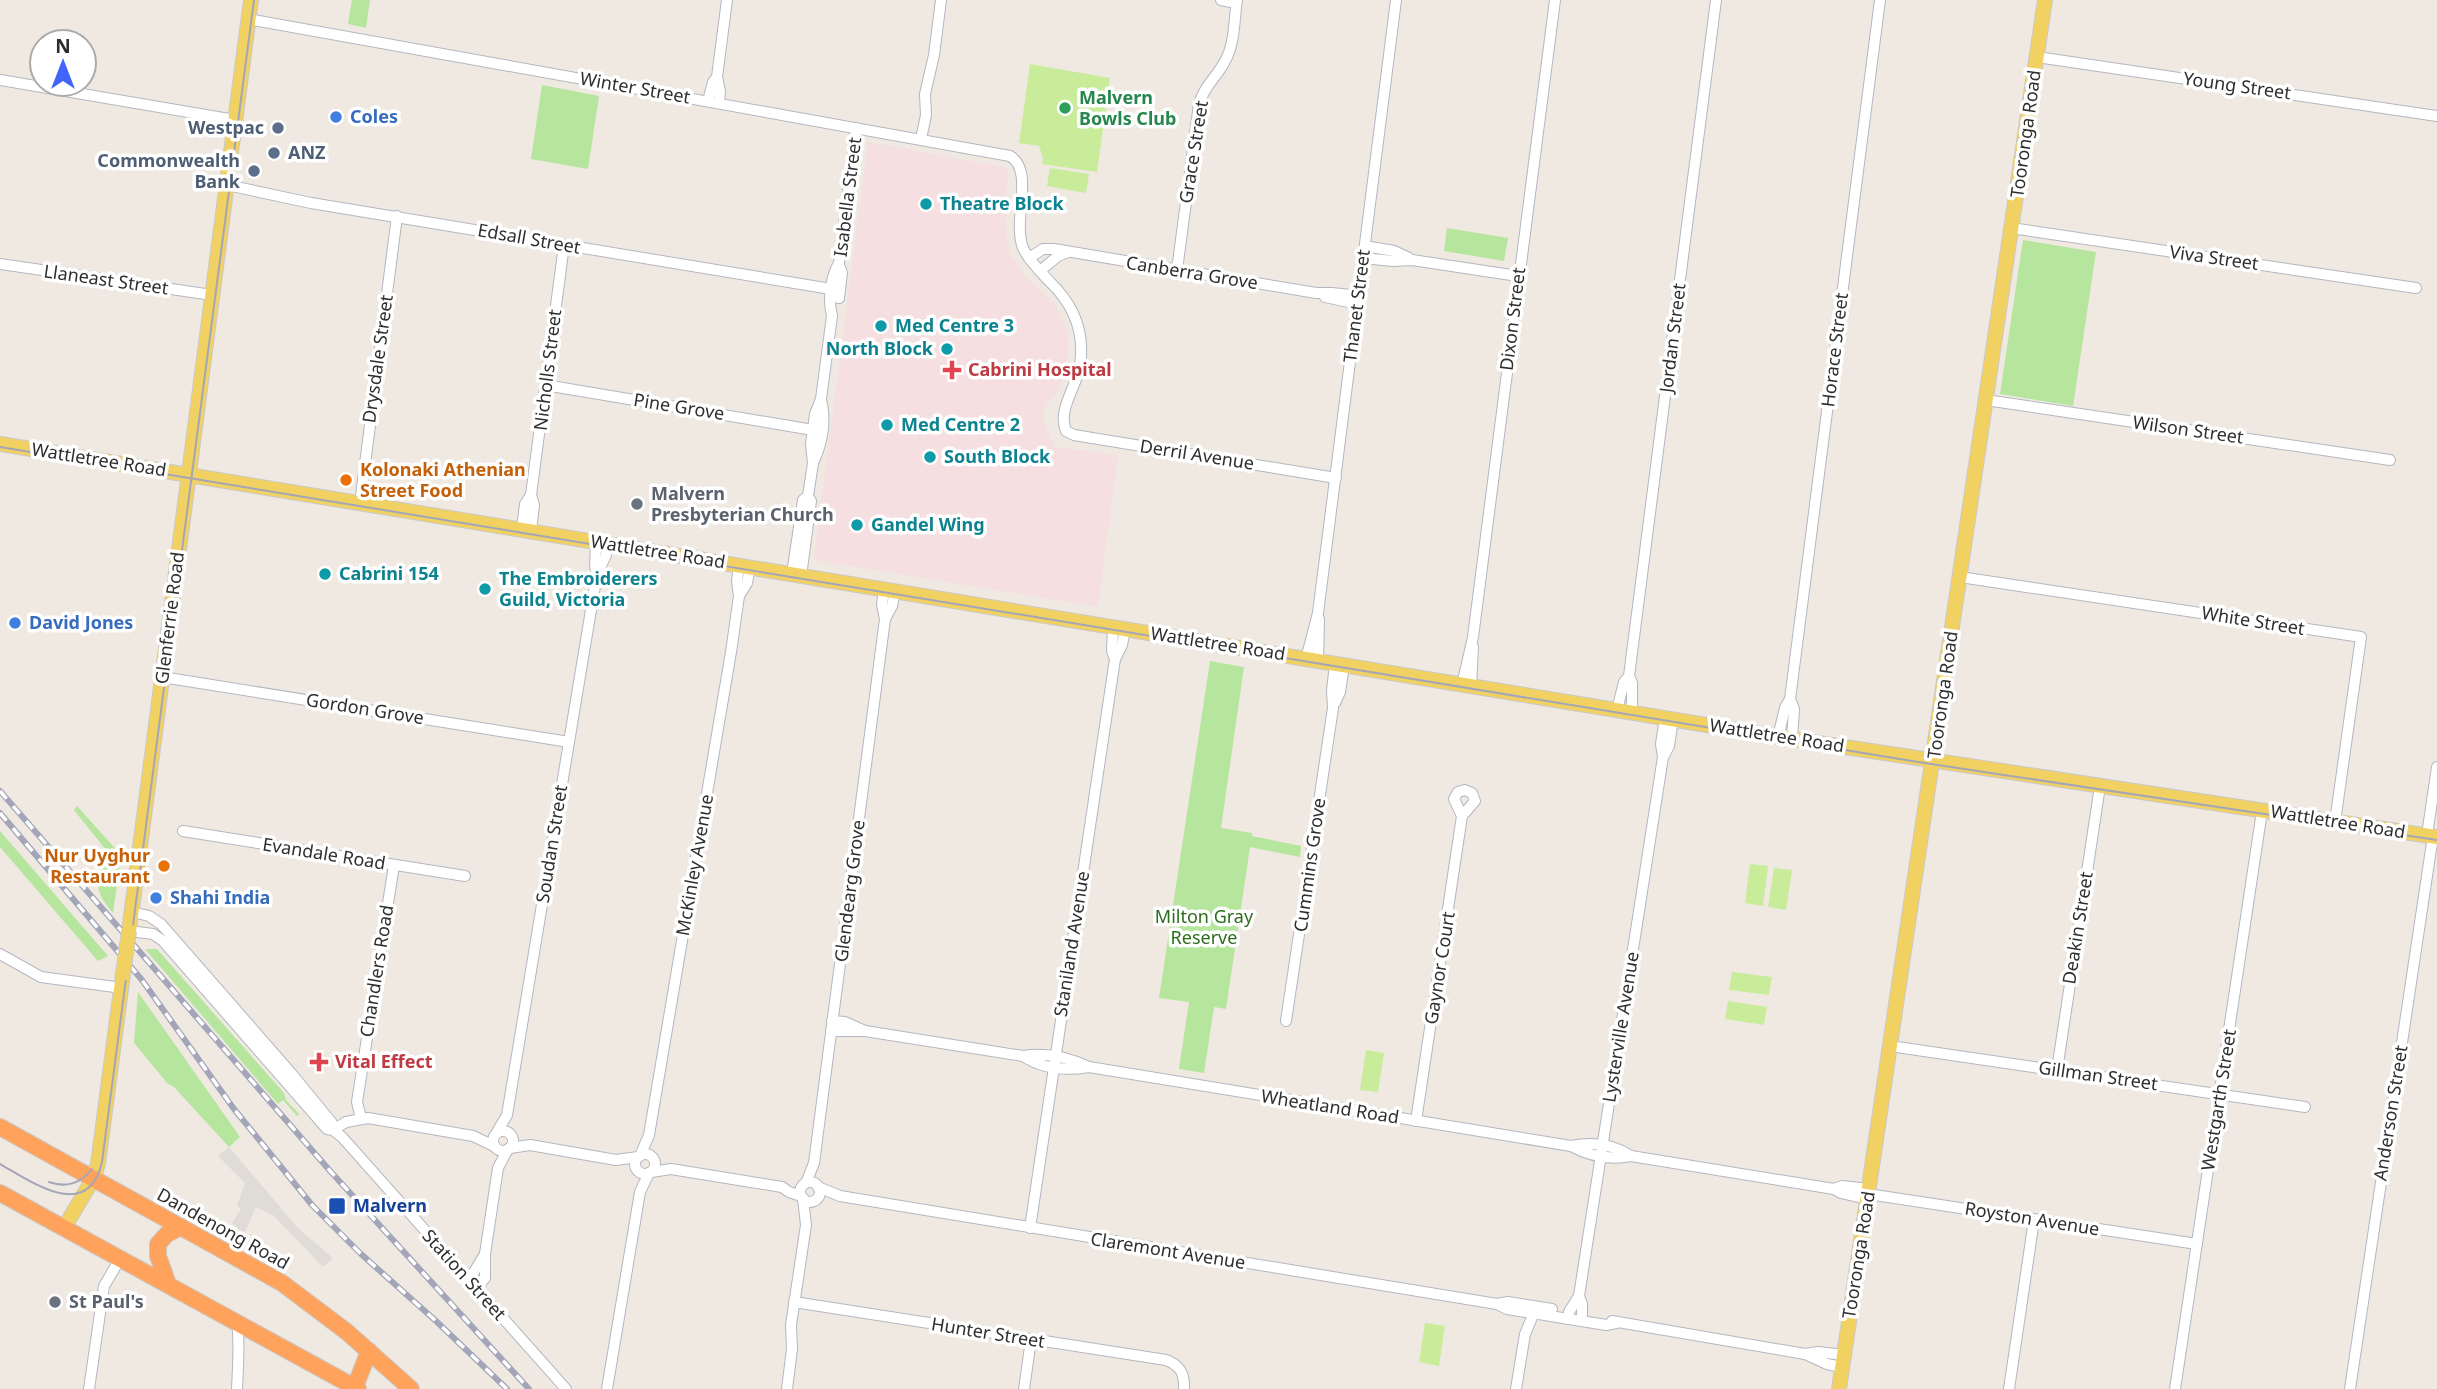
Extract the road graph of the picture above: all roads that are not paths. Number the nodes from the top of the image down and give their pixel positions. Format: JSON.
{"nodes":[{"id":1,"x":251,"y":0,"type":"edge"},
{"id":2,"x":727,"y":0,"type":"edge"},
{"id":3,"x":940,"y":0,"type":"edge"},
{"id":4,"x":1221,"y":0,"type":"edge"},
{"id":5,"x":1396,"y":0,"type":"edge"},
{"id":6,"x":1555,"y":0,"type":"edge"},
{"id":7,"x":1716,"y":0,"type":"edge"},
{"id":8,"x":1880,"y":0,"type":"edge"},
{"id":9,"x":2045,"y":0,"type":"edge"},
{"id":10,"x":1236,"y":1,"type":"edge"},
{"id":11,"x":248,"y":19,"type":"junction"},
{"id":12,"x":2037,"y":57,"type":"junction"},
{"id":13,"x":0,"y":80,"type":"edge"},
{"id":14,"x":714,"y":102,"type":"junction"},
{"id":15,"x":2437,"y":116,"type":"edge"},
{"id":16,"x":235,"y":120,"type":"junction"},
{"id":17,"x":856,"y":128,"type":"junction"},
{"id":18,"x":921,"y":139,"type":"junction"},
{"id":19,"x":227,"y":185,"type":"junction"},
{"id":20,"x":397,"y":216,"type":"junction"},
{"id":21,"x":2011,"y":228,"type":"junction"},
{"id":22,"x":564,"y":245,"type":"junction"},
{"id":23,"x":1068,"y":252,"type":"junction"},
{"id":24,"x":1364,"y":252,"type":"junction"},
{"id":25,"x":1028,"y":257,"type":"junction"},
{"id":26,"x":0,"y":264,"type":"edge"},
{"id":27,"x":1177,"y":270,"type":"junction"},
{"id":28,"x":1040,"y":271,"type":"junction"},
{"id":29,"x":1518,"y":276,"type":"junction"},
{"id":30,"x":2416,"y":288,"type":"dead end"},
{"id":31,"x":835,"y":293,"type":"junction"},
{"id":32,"x":212,"y":295,"type":"junction"},
{"id":33,"x":1358,"y":300,"type":"junction"},
{"id":34,"x":545,"y":385,"type":"junction"},
{"id":35,"x":821,"y":399,"type":"junction"},
{"id":36,"x":1986,"y":400,"type":"junction"},
{"id":37,"x":813,"y":430,"type":"junction"},
{"id":38,"x":0,"y":444,"type":"edge"},
{"id":39,"x":2390,"y":460,"type":"dead end"},
{"id":40,"x":813,"y":463,"type":"junction"},
{"id":41,"x":189,"y":474,"type":"junction"},
{"id":42,"x":1336,"y":478,"type":"junction"},
{"id":43,"x":360,"y":503,"type":"junction"},
{"id":44,"x":526,"y":530,"type":"junction"},
{"id":45,"x":602,"y":543,"type":"junction"},
{"id":46,"x":744,"y":567,"type":"junction"},
{"id":47,"x":797,"y":575,"type":"junction"},
{"id":48,"x":1960,"y":577,"type":"junction"},
{"id":49,"x":889,"y":590,"type":"junction"},
{"id":50,"x":1119,"y":628,"type":"junction"},
{"id":51,"x":1312,"y":660,"type":"junction"},
{"id":52,"x":1340,"y":665,"type":"junction"},
{"id":53,"x":162,"y":677,"type":"junction"},
{"id":54,"x":1466,"y":685,"type":"junction"},
{"id":55,"x":1625,"y":711,"type":"junction"},
{"id":56,"x":1669,"y":719,"type":"junction"},
{"id":57,"x":1785,"y":738,"type":"junction"},
{"id":58,"x":569,"y":742,"type":"junction"},
{"id":59,"x":1933,"y":761,"type":"junction"},
{"id":60,"x":2437,"y":767,"type":"edge"},
{"id":61,"x":2099,"y":786,"type":"junction"},
{"id":62,"x":2262,"y":811,"type":"junction"},
{"id":63,"x":1462,"y":816,"type":"dead end"},
{"id":64,"x":2335,"y":822,"type":"junction"},
{"id":65,"x":183,"y":831,"type":"dead end"},
{"id":66,"x":2432,"y":836,"type":"edge"},
{"id":67,"x":394,"y":865,"type":"junction"},
{"id":68,"x":466,"y":876,"type":"dead end"},
{"id":69,"x":131,"y":912,"type":"junction"},
{"id":70,"x":129,"y":931,"type":"junction"},
{"id":71,"x":0,"y":954,"type":"edge"},
{"id":72,"x":122,"y":981,"type":"junction"},
{"id":73,"x":220,"y":999,"type":"junction"},
{"id":74,"x":1286,"y":1021,"type":"dead end"},
{"id":75,"x":832,"y":1026,"type":"junction"},
{"id":76,"x":1890,"y":1046,"type":"junction"},
{"id":77,"x":1055,"y":1062,"type":"junction"},
{"id":78,"x":2057,"y":1070,"type":"junction"},
{"id":79,"x":2219,"y":1094,"type":"junction"},
{"id":80,"x":2305,"y":1107,"type":"dead end"},
{"id":81,"x":507,"y":1115,"type":"junction"},
{"id":82,"x":357,"y":1120,"type":"junction"},
{"id":83,"x":1416,"y":1121,"type":"junction"},
{"id":84,"x":0,"y":1127,"type":"edge"},
{"id":85,"x":497,"y":1133,"type":"junction"},
{"id":86,"x":337,"y":1134,"type":"junction"},
{"id":87,"x":649,"y":1135,"type":"junction"},
{"id":88,"x":473,"y":1136,"type":"junction"},
{"id":89,"x":510,"y":1142,"type":"junction"},
{"id":90,"x":495,"y":1146,"type":"junction"},
{"id":91,"x":1602,"y":1151,"type":"junction"},
{"id":92,"x":638,"y":1163,"type":"junction"},
{"id":93,"x":651,"y":1166,"type":"junction"},
{"id":94,"x":498,"y":1168,"type":"junction"},
{"id":95,"x":93,"y":1179,"type":"junction"},
{"id":96,"x":782,"y":1187,"type":"junction"},
{"id":97,"x":813,"y":1189,"type":"junction"},
{"id":98,"x":640,"y":1192,"type":"junction"},
{"id":99,"x":0,"y":1193,"type":"edge"},
{"id":100,"x":1868,"y":1194,"type":"junction"},
{"id":101,"x":802,"y":1197,"type":"junction"},
{"id":102,"x":2034,"y":1220,"type":"junction"},
{"id":103,"x":806,"y":1225,"type":"junction"},
{"id":104,"x":181,"y":1227,"type":"junction"},
{"id":105,"x":64,"y":1228,"type":"junction"},
{"id":106,"x":1030,"y":1228,"type":"junction"},
{"id":107,"x":2197,"y":1244,"type":"junction"},
{"id":108,"x":485,"y":1254,"type":"junction"},
{"id":109,"x":120,"y":1259,"type":"junction"},
{"id":110,"x":467,"y":1278,"type":"junction"},
{"id":111,"x":168,"y":1284,"type":"junction"},
{"id":112,"x":476,"y":1289,"type":"junction"},
{"id":113,"x":1579,"y":1296,"type":"junction"},
{"id":114,"x":794,"y":1302,"type":"junction"},
{"id":115,"x":1523,"y":1308,"type":"junction"},
{"id":116,"x":1536,"y":1310,"type":"junction"},
{"id":117,"x":1569,"y":1315,"type":"junction"},
{"id":118,"x":1582,"y":1318,"type":"junction"},
{"id":119,"x":237,"y":1321,"type":"junction"},
{"id":120,"x":1525,"y":1335,"type":"junction"},
{"id":121,"x":1031,"y":1340,"type":"junction"},
{"id":122,"x":369,"y":1351,"type":"junction"},
{"id":123,"x":1843,"y":1361,"type":"junction"},
{"id":124,"x":356,"y":1388,"type":"edge"},
{"id":125,"x":89,"y":1389,"type":"edge"},
{"id":126,"x":237,"y":1389,"type":"edge"},
{"id":127,"x":411,"y":1389,"type":"edge"},
{"id":128,"x":566,"y":1389,"type":"edge"},
{"id":129,"x":607,"y":1389,"type":"edge"},
{"id":130,"x":787,"y":1389,"type":"edge"},
{"id":131,"x":1024,"y":1389,"type":"edge"},
{"id":132,"x":1184,"y":1389,"type":"edge"},
{"id":133,"x":1516,"y":1389,"type":"edge"},
{"id":134,"x":1839,"y":1389,"type":"edge"},
{"id":135,"x":2009,"y":1389,"type":"edge"},
{"id":136,"x":2175,"y":1389,"type":"edge"},
{"id":137,"x":2350,"y":1389,"type":"edge"}],
"edges":[{"from":1,"to":11,"type":"main road","name":"Glenferrie Road"},
{"from":2,"to":14,"type":"street"},
{"from":3,"to":18,"type":"street"},
{"from":4,"to":10,"type":"street"},
{"from":5,"to":24,"type":"street","name":"Thanet Street"},
{"from":6,"to":29,"type":"street","name":"Dixon Street"},
{"from":7,"to":55,"type":"street","name":"Jordan Street"},
{"from":8,"to":57,"type":"street","name":"Horace Street"},
{"from":9,"to":12,"type":"main road","name":"Tooronga Road"},
{"from":10,"to":27,"type":"street","name":"Grace Street"},
{"from":11,"to":14,"type":"street","name":"Winter Street"},
{"from":11,"to":16,"type":"main road","name":"Glenferrie Road"},
{"from":12,"to":15,"type":"street","name":"Young Street"},
{"from":12,"to":21,"type":"main road","name":"Tooronga Road"},
{"from":13,"to":16,"type":"street"},
{"from":14,"to":17,"type":"street","name":"Winter Street"},
{"from":16,"to":19,"type":"main road","name":"Glenferrie Road"},
{"from":17,"to":18,"type":"street","name":"Winter Street"},
{"from":17,"to":31,"type":"street","name":"Isabella Street"},
{"from":18,"to":25,"type":"street","name":"Winter Street"},
{"from":19,"to":20,"type":"street","name":"Edsall Street"},
{"from":19,"to":32,"type":"main road","name":"Glenferrie Road"},
{"from":20,"to":22,"type":"street","name":"Edsall Street"},
{"from":20,"to":43,"type":"street","name":"Drysdale Street"},
{"from":21,"to":30,"type":"street","name":"Viva Street"},
{"from":21,"to":36,"type":"main road","name":"Tooronga Road"},
{"from":22,"to":31,"type":"street","name":"Edsall Street"},
{"from":22,"to":34,"type":"street","name":"Nicholls Street"},
{"from":23,"to":25,"type":"street","name":"Canberra Grove"},
{"from":23,"to":27,"type":"street","name":"Canberra Grove"},
{"from":23,"to":28,"type":"street"},
{"from":24,"to":29,"type":"street"},
{"from":24,"to":33,"type":"street","name":"Thanet Street"},
{"from":25,"to":28,"type":"street"},
{"from":26,"to":32,"type":"street","name":"Llaneast Street"},
{"from":27,"to":33,"type":"street","name":"Canberra Grove"},
{"from":28,"to":42,"type":"street","name":"Derril Avenue"},
{"from":29,"to":54,"type":"street","name":"Dixon Street"},
{"from":31,"to":35,"type":"street","name":"Isabella Street"},
{"from":32,"to":41,"type":"main road","name":"Glenferrie Road"},
{"from":33,"to":42,"type":"street","name":"Thanet Street"},
{"from":34,"to":37,"type":"street","name":"Pine Grove"},
{"from":34,"to":44,"type":"street","name":"Nicholls Street"},
{"from":35,"to":37,"type":"street","name":"Isabella Street"},
{"from":35,"to":40,"type":"street","name":"Isabella Street"},
{"from":36,"to":39,"type":"street","name":"Wilson Street"},
{"from":36,"to":48,"type":"main road","name":"Tooronga Road"},
{"from":37,"to":40,"type":"street","name":"Isabella Street"},
{"from":38,"to":41,"type":"main road","name":"Wattletree Road"},
{"from":40,"to":47,"type":"street","name":"Isabella Street"},
{"from":41,"to":43,"type":"main road","name":"Wattletree Road"},
{"from":41,"to":53,"type":"main road","name":"Glenferrie Road"},
{"from":42,"to":51,"type":"street","name":"Thanet Street"},
{"from":43,"to":44,"type":"main road","name":"Wattletree Road"},
{"from":44,"to":45,"type":"main road","name":"Wattletree Road"},
{"from":45,"to":46,"type":"main road","name":"Wattletree Road"},
{"from":45,"to":58,"type":"street","name":"Soudan Street"},
{"from":46,"to":47,"type":"main road","name":"Wattletree Road"},
{"from":46,"to":87,"type":"street","name":"McKinley Avenue"},
{"from":47,"to":49,"type":"main road","name":"Wattletree Road"},
{"from":48,"to":59,"type":"main road","name":"Tooronga Road"},
{"from":48,"to":64,"type":"street","name":"White Street"},
{"from":49,"to":50,"type":"main road","name":"Wattletree Road"},
{"from":49,"to":75,"type":"street","name":"Glendearg Grove"},
{"from":50,"to":51,"type":"main road","name":"Wattletree Road"},
{"from":50,"to":77,"type":"street","name":"Staniland Avenue"},
{"from":51,"to":52,"type":"main road","name":"Wattletree Road"},
{"from":52,"to":54,"type":"main road","name":"Wattletree Road"},
{"from":52,"to":74,"type":"street","name":"Cummins Grove"},
{"from":53,"to":58,"type":"street","name":"Gordon Grove"},
{"from":53,"to":69,"type":"main road","name":"Glenferrie Road"},
{"from":54,"to":55,"type":"main road","name":"Wattletree Road"},
{"from":55,"to":56,"type":"main road","name":"Wattletree Road"},
{"from":56,"to":57,"type":"main road","name":"Wattletree Road"},
{"from":56,"to":91,"type":"street","name":"Lysterville Avenue"},
{"from":57,"to":59,"type":"main road","name":"Wattletree Road"},
{"from":58,"to":81,"type":"street","name":"Soudan Street"},
{"from":59,"to":61,"type":"main road","name":"Wattletree Road"},
{"from":59,"to":76,"type":"main road","name":"Tooronga Road"},
{"from":60,"to":66,"type":"street","name":"Anderson Street"},
{"from":61,"to":62,"type":"main road","name":"Wattletree Road"},
{"from":61,"to":78,"type":"street","name":"Deakin Street"},
{"from":62,"to":64,"type":"main road","name":"Wattletree Road"},
{"from":62,"to":79,"type":"street","name":"Westgarth Street"},
{"from":63,"to":83,"type":"street","name":"Gaynor Court"},
{"from":64,"to":66,"type":"main road","name":"Wattletree Road"},
{"from":65,"to":67,"type":"street","name":"Evandale Road"},
{"from":66,"to":137,"type":"street","name":"Anderson Street"},
{"from":67,"to":68,"type":"street","name":"Evandale Road"},
{"from":67,"to":82,"type":"street","name":"Chandlers Road"},
{"from":69,"to":70,"type":"main road","name":"Glenferrie Road"},
{"from":69,"to":73,"type":"street","name":"Station Street"},
{"from":70,"to":72,"type":"main road","name":"Glenferrie Road","bridge":true},
{"from":70,"to":73,"type":"street","name":"Station Street"},
{"from":71,"to":72,"type":"street"},
{"from":72,"to":95,"type":"main road","name":"Glenferrie Road"},
{"from":73,"to":86,"type":"street","name":"Station Street"},
{"from":75,"to":77,"type":"street","name":"Wheatland Road"},
{"from":75,"to":97,"type":"street","name":"Glendearg Grove"},
{"from":76,"to":78,"type":"street","name":"Gillman Street"},
{"from":76,"to":100,"type":"main road","name":"Tooronga Road"},
{"from":77,"to":83,"type":"street","name":"Wheatland Road"},
{"from":77,"to":106,"type":"street","name":"Staniland Avenue"},
{"from":78,"to":79,"type":"street","name":"Gillman Street"},
{"from":79,"to":80,"type":"street","name":"Gillman Street"},
{"from":79,"to":107,"type":"street","name":"Westgarth Street"},
{"from":81,"to":85,"type":"street","name":"Soudan Street"},
{"from":81,"to":89,"type":"street","name":"Soudan Street"},
{"from":82,"to":86,"type":"street"},
{"from":82,"to":88,"type":"street"},
{"from":83,"to":91,"type":"street","name":"Wheatland Road"},
{"from":84,"to":95,"type":"highway","name":"Dandenong Road"},
{"from":85,"to":88,"type":"street"},
{"from":85,"to":89,"type":"street"},
{"from":85,"to":90,"type":"street"},
{"from":86,"to":110,"type":"street","name":"Station Street"},
{"from":87,"to":92,"type":"street","name":"McKinley Avenue"},
{"from":87,"to":93,"type":"street","name":"McKinley Avenue"},
{"from":88,"to":90,"type":"street"},
{"from":89,"to":90,"type":"street"},
{"from":89,"to":92,"type":"street"},
{"from":89,"to":94,"type":"street"},
{"from":90,"to":94,"type":"street"},
{"from":91,"to":100,"type":"street","name":"Wheatland Road"},
{"from":91,"to":113,"type":"street","name":"Lysterville Avenue"},
{"from":92,"to":93,"type":"street"},
{"from":92,"to":93,"type":"street"},
{"from":92,"to":98,"type":"street"},
{"from":93,"to":96,"type":"street"},
{"from":93,"to":98,"type":"street"},
{"from":94,"to":108,"type":"street"},
{"from":95,"to":104,"type":"highway","name":"Dandenong Road"},
{"from":95,"to":105,"type":"main road","name":"Glenferrie Road"},
{"from":96,"to":97,"type":"street"},
{"from":96,"to":101,"type":"street"},
{"from":97,"to":101,"type":"street","name":"Claremont Avenue"},
{"from":97,"to":103,"type":"street","name":"Glendearg Grove"},
{"from":97,"to":106,"type":"street","name":"Claremont Avenue"},
{"from":98,"to":129,"type":"street"},
{"from":99,"to":105,"type":"highway"},
{"from":100,"to":102,"type":"street","name":"Royston Avenue"},
{"from":100,"to":123,"type":"main road","name":"Tooronga Road"},
{"from":101,"to":103,"type":"street","name":"Glendearg Grove"},
{"from":102,"to":107,"type":"street","name":"Royston Avenue"},
{"from":102,"to":135,"type":"street"},
{"from":103,"to":114,"type":"street","name":"Glendearg Grove"},
{"from":104,"to":111,"type":"highway"},
{"from":104,"to":122,"type":"highway","name":"Dandenong Road"},
{"from":105,"to":109,"type":"highway"},
{"from":106,"to":115,"type":"street","name":"Claremont Avenue"},
{"from":107,"to":136,"type":"street","name":"Westgarth Street"},
{"from":108,"to":110,"type":"street"},
{"from":108,"to":112,"type":"street"},
{"from":109,"to":111,"type":"highway"},
{"from":109,"to":125,"type":"street"},
{"from":110,"to":112,"type":"street","name":"Station Street"},
{"from":111,"to":119,"type":"highway"},
{"from":112,"to":128,"type":"street","name":"Station Street"},
{"from":113,"to":117,"type":"street","name":"Lysterville Avenue"},
{"from":113,"to":118,"type":"street","name":"Lysterville Avenue"},
{"from":114,"to":121,"type":"street","name":"Hunter Street"},
{"from":114,"to":130,"type":"street","name":"Glendearg Grove"},
{"from":115,"to":116,"type":"street","name":"Claremont Avenue"},
{"from":115,"to":120,"type":"street"},
{"from":116,"to":117,"type":"street","name":"Claremont Avenue"},
{"from":116,"to":120,"type":"street"},
{"from":117,"to":118,"type":"street","name":"Claremont Avenue"},
{"from":118,"to":123,"type":"street","name":"Claremont Avenue"},
{"from":119,"to":124,"type":"highway"},
{"from":119,"to":126,"type":"street"},
{"from":120,"to":133,"type":"street"},
{"from":121,"to":131,"type":"street"},
{"from":121,"to":132,"type":"street","name":"Hunter Street"},
{"from":122,"to":124,"type":"highway"},
{"from":122,"to":127,"type":"highway","name":"Dandenong Road"},
{"from":123,"to":134,"type":"main road","name":"Tooronga Road"}]}
